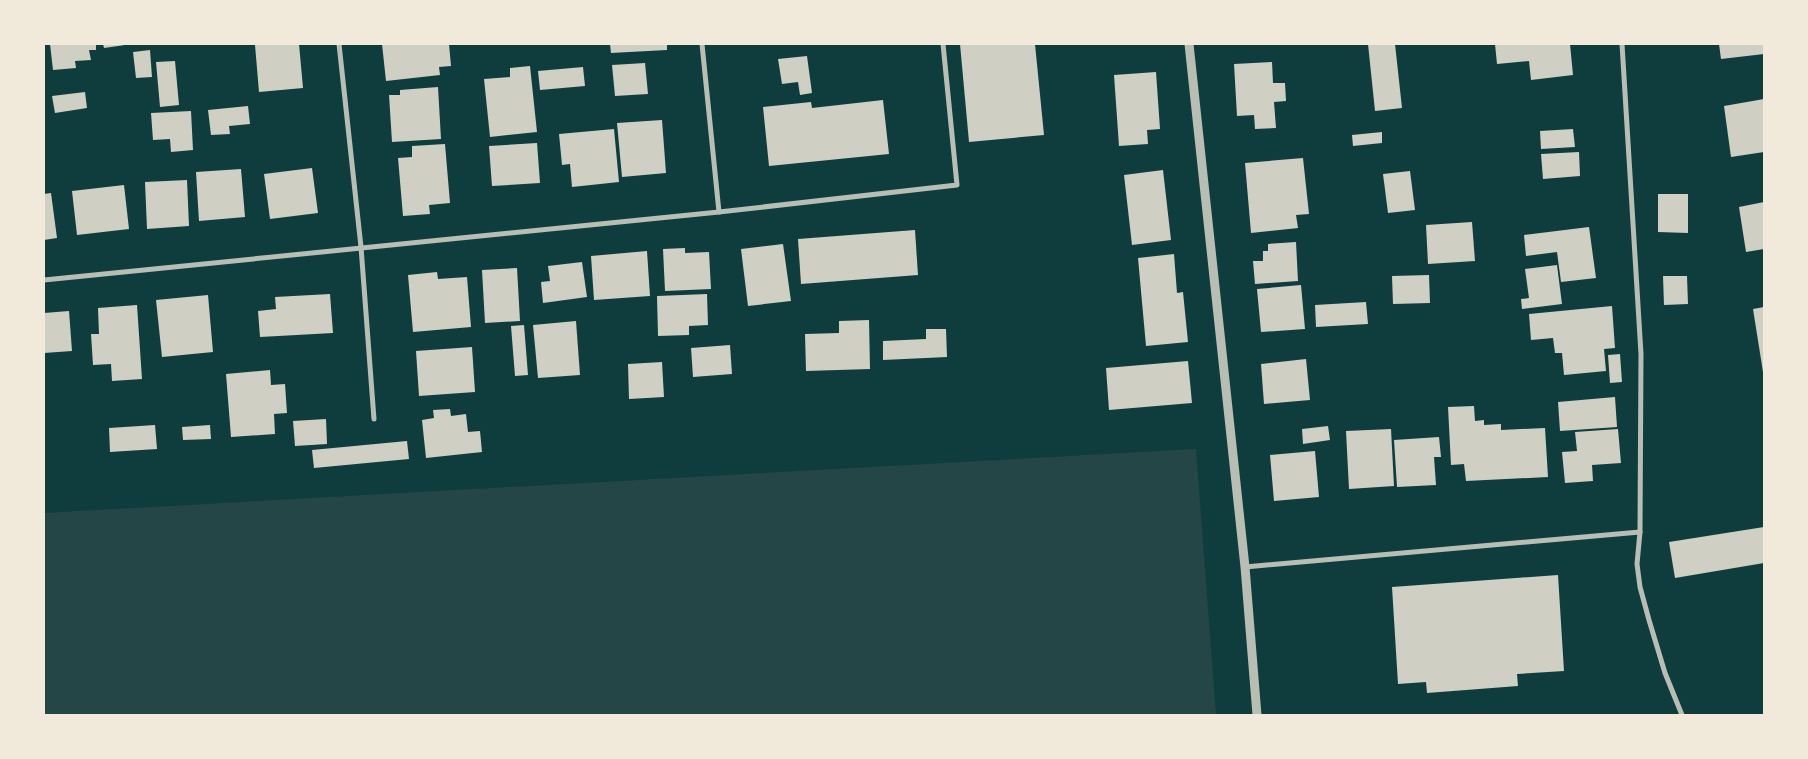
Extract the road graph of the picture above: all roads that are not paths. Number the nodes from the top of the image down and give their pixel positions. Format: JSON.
{"nodes":[{"id":1,"x":339,"y":44,"type":"edge"},
{"id":2,"x":702,"y":44,"type":"edge"},
{"id":3,"x":943,"y":44,"type":"edge"},
{"id":4,"x":1189,"y":44,"type":"edge"},
{"id":5,"x":1622,"y":44,"type":"edge"},
{"id":6,"x":719,"y":212,"type":"junction"},
{"id":7,"x":361,"y":247,"type":"junction"},
{"id":8,"x":44,"y":280,"type":"edge"},
{"id":9,"x":374,"y":418,"type":"dead end"},
{"id":10,"x":1640,"y":532,"type":"junction"},
{"id":11,"x":1245,"y":567,"type":"junction"},
{"id":12,"x":1257,"y":715,"type":"edge"},
{"id":13,"x":1682,"y":715,"type":"edge"}],
"edges":[{"from":1,"to":7,"type":"street"},
{"from":2,"to":6,"type":"street"},
{"from":3,"to":6,"type":"street"},
{"from":4,"to":11,"type":"street"},
{"from":5,"to":10,"type":"street"},
{"from":6,"to":7,"type":"street"},
{"from":7,"to":8,"type":"street"},
{"from":7,"to":9,"type":"street"},
{"from":10,"to":11,"type":"street"},
{"from":10,"to":13,"type":"street"},
{"from":11,"to":12,"type":"street"}]}
